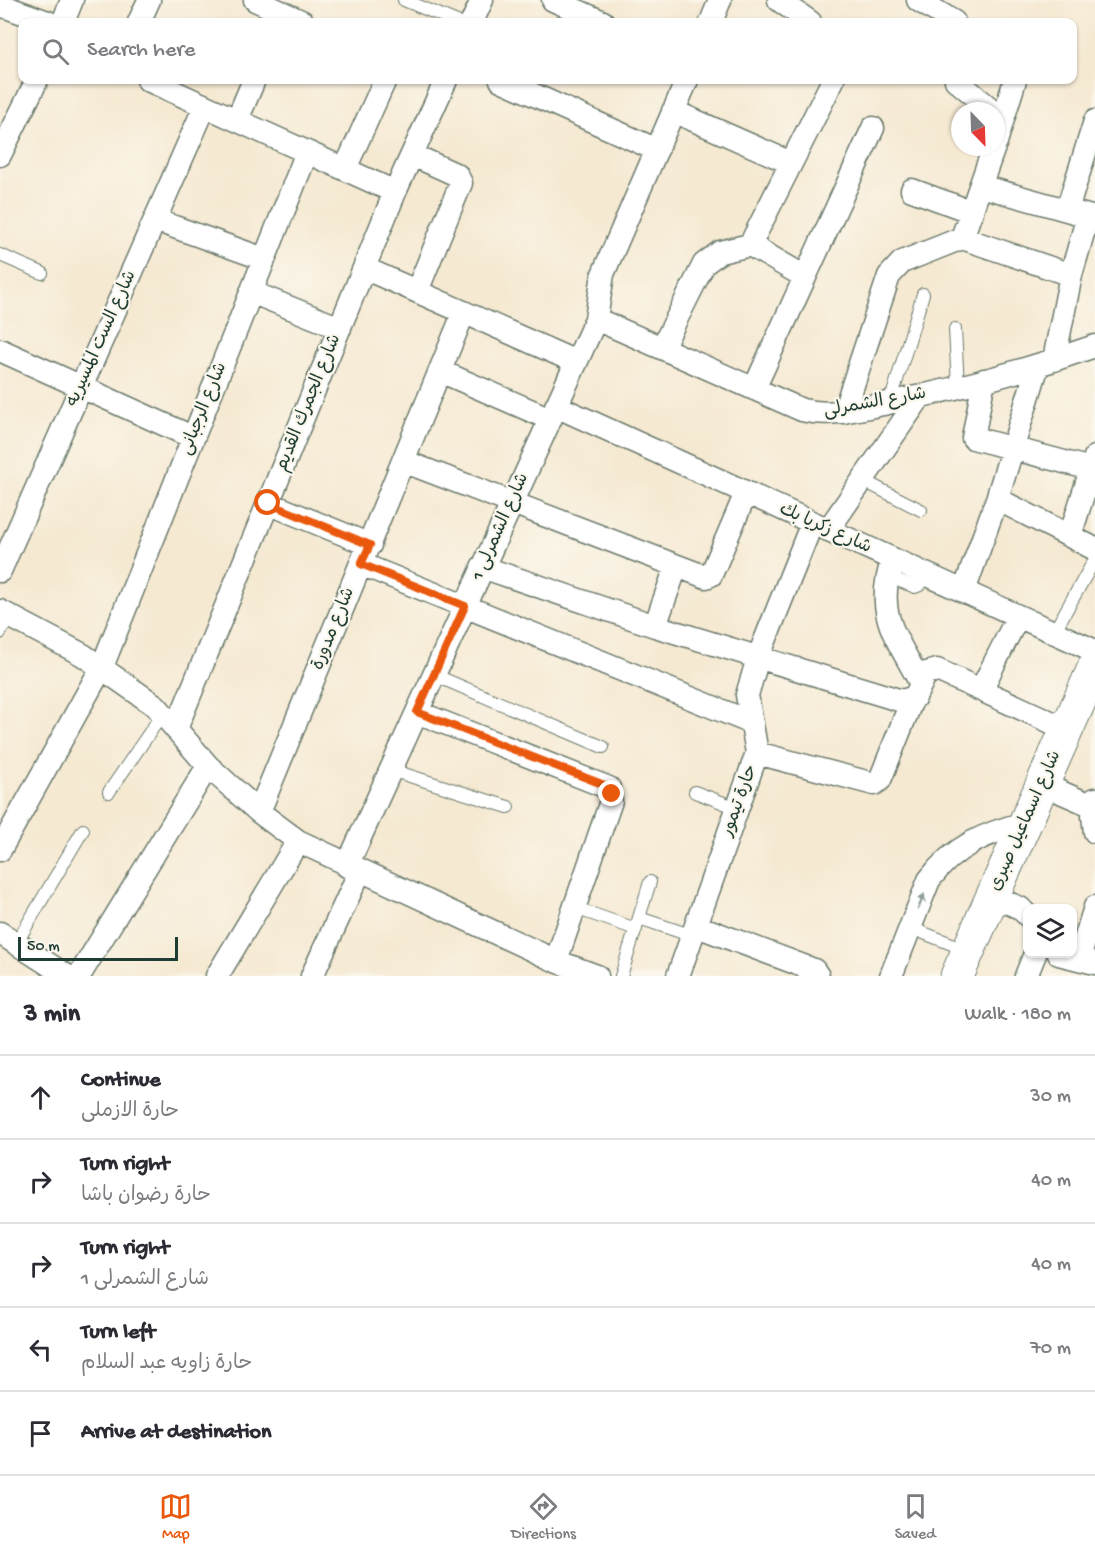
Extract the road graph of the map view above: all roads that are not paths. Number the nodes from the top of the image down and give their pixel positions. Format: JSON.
{"nodes":[{"id":1,"x":72,"y":0,"type":"edge"},
{"id":2,"x":149,"y":0,"type":"edge"},
{"id":3,"x":255,"y":0,"type":"edge"},
{"id":4,"x":404,"y":0,"type":"edge"},
{"id":5,"x":482,"y":0,"type":"edge"},
{"id":6,"x":553,"y":0,"type":"edge"},
{"id":7,"x":720,"y":0,"type":"edge"},
{"id":8,"x":779,"y":0,"type":"edge"},
{"id":9,"x":918,"y":0,"type":"edge"},
{"id":10,"x":0,"y":5,"type":"edge"},
{"id":11,"x":37,"y":18,"type":"edge"},
{"id":12,"x":65,"y":18,"type":"edge"},
{"id":13,"x":141,"y":18,"type":"edge"},
{"id":14,"x":279,"y":18,"type":"edge"},
{"id":15,"x":447,"y":18,"type":"edge"},
{"id":16,"x":474,"y":18,"type":"edge"},
{"id":17,"x":594,"y":18,"type":"edge"},
{"id":18,"x":713,"y":18,"type":"edge"},
{"id":19,"x":804,"y":18,"type":"edge"},
{"id":20,"x":945,"y":18,"type":"edge"},
{"id":21,"x":35,"y":84,"type":"edge"},
{"id":22,"x":157,"y":84,"type":"edge"},
{"id":23,"x":252,"y":84,"type":"edge"},
{"id":24,"x":383,"y":84,"type":"edge"},
{"id":25,"x":439,"y":84,"type":"edge"},
{"id":26,"x":510,"y":84,"type":"edge"},
{"id":27,"x":685,"y":84,"type":"edge"},
{"id":28,"x":831,"y":84,"type":"edge"},
{"id":29,"x":961,"y":84,"type":"edge"},
{"id":30,"x":1013,"y":84,"type":"edge"},
{"id":31,"x":982,"y":102,"type":"edge"},
{"id":32,"x":1004,"y":102,"type":"edge"},
{"id":33,"x":205,"y":106,"type":"junction"},
{"id":34,"x":673,"y":111,"type":"junction"},
{"id":35,"x":237,"y":120,"type":"junction"},
{"id":36,"x":1095,"y":121,"type":"edge"},
{"id":37,"x":873,"y":128,"type":"dead end"},
{"id":38,"x":657,"y":150,"type":"junction"},
{"id":39,"x":307,"y":152,"type":"junction"},
{"id":40,"x":0,"y":155,"type":"edge"},
{"id":41,"x":413,"y":155,"type":"junction"},
{"id":42,"x":991,"y":156,"type":"edge"},
{"id":43,"x":791,"y":164,"type":"junction"},
{"id":44,"x":345,"y":169,"type":"junction"},
{"id":45,"x":981,"y":186,"type":"junction"},
{"id":46,"x":912,"y":190,"type":"dead end"},
{"id":47,"x":395,"y":192,"type":"junction"},
{"id":48,"x":972,"y":212,"type":"junction"},
{"id":49,"x":1083,"y":214,"type":"edge"},
{"id":50,"x":155,"y":220,"type":"junction"},
{"id":51,"x":962,"y":238,"type":"junction"},
{"id":52,"x":750,"y":245,"type":"junction"},
{"id":53,"x":0,"y":255,"type":"edge"},
{"id":54,"x":264,"y":259,"type":"junction"},
{"id":55,"x":364,"y":268,"type":"junction"},
{"id":56,"x":42,"y":273,"type":"dead end"},
{"id":57,"x":1071,"y":275,"type":"junction"},
{"id":58,"x":805,"y":277,"type":"junction"},
{"id":59,"x":417,"y":291,"type":"junction"},
{"id":60,"x":251,"y":292,"type":"junction"},
{"id":61,"x":922,"y":294,"type":"dead end"},
{"id":62,"x":464,"y":312,"type":"junction"},
{"id":63,"x":596,"y":319,"type":"junction"},
{"id":64,"x":340,"y":328,"type":"junction"},
{"id":65,"x":956,"y":329,"type":"dead end"},
{"id":66,"x":1095,"y":346,"type":"edge"},
{"id":67,"x":662,"y":348,"type":"junction"},
{"id":68,"x":0,"y":350,"type":"edge"},
{"id":69,"x":576,"y":362,"type":"junction"},
{"id":70,"x":1046,"y":362,"type":"junction"},
{"id":71,"x":440,"y":371,"type":"junction"},
{"id":72,"x":984,"y":380,"type":"junction"},
{"id":73,"x":81,"y":387,"type":"junction"},
{"id":74,"x":958,"y":387,"type":"junction"},
{"id":75,"x":754,"y":389,"type":"junction"},
{"id":76,"x":920,"y":397,"type":"junction"},
{"id":77,"x":890,"y":403,"type":"junction"},
{"id":78,"x":553,"y":412,"type":"junction"},
{"id":79,"x":844,"y":412,"type":"junction"},
{"id":80,"x":192,"y":437,"type":"junction"},
{"id":81,"x":1013,"y":448,"type":"junction"},
{"id":82,"x":403,"y":461,"type":"junction"},
{"id":83,"x":1093,"y":463,"type":"edge"},
{"id":84,"x":862,"y":480,"type":"junction"},
{"id":85,"x":746,"y":493,"type":"junction"},
{"id":86,"x":997,"y":499,"type":"junction"},
{"id":87,"x":268,"y":503,"type":"junction"},
{"id":88,"x":511,"y":504,"type":"junction"},
{"id":89,"x":921,"y":510,"type":"dead end"},
{"id":90,"x":820,"y":527,"type":"junction"},
{"id":91,"x":1070,"y":536,"type":"junction"},
{"id":92,"x":1095,"y":549,"type":"edge"},
{"id":93,"x":365,"y":554,"type":"junction"},
{"id":94,"x":1095,"y":559,"type":"edge"},
{"id":95,"x":482,"y":567,"type":"junction"},
{"id":96,"x":676,"y":567,"type":"junction"},
{"id":97,"x":890,"y":568,"type":"junction"},
{"id":98,"x":0,"y":571,"type":"edge"},
{"id":99,"x":964,"y":591,"type":"junction"},
{"id":100,"x":465,"y":606,"type":"junction"},
{"id":101,"x":1018,"y":616,"type":"junction"},
{"id":102,"x":3,"y":620,"type":"edge"},
{"id":103,"x":655,"y":626,"type":"junction"},
{"id":104,"x":1054,"y":632,"type":"junction"},
{"id":105,"x":758,"y":658,"type":"junction"},
{"id":106,"x":102,"y":667,"type":"junction"},
{"id":107,"x":1093,"y":671,"type":"edge"},
{"id":108,"x":434,"y":675,"type":"junction"},
{"id":109,"x":981,"y":690,"type":"junction"},
{"id":110,"x":917,"y":692,"type":"junction"},
{"id":111,"x":417,"y":712,"type":"junction"},
{"id":112,"x":170,"y":721,"type":"junction"},
{"id":113,"x":752,"y":723,"type":"junction"},
{"id":114,"x":1066,"y":729,"type":"junction"},
{"id":115,"x":603,"y":747,"type":"dead end"},
{"id":116,"x":757,"y":753,"type":"junction"},
{"id":117,"x":208,"y":766,"type":"junction"},
{"id":118,"x":391,"y":770,"type":"junction"},
{"id":119,"x":1042,"y":784,"type":"junction"},
{"id":120,"x":109,"y":792,"type":"dead end"},
{"id":121,"x":694,"y":792,"type":"dead end"},
{"id":122,"x":1094,"y":804,"type":"edge"},
{"id":123,"x":508,"y":807,"type":"dead end"},
{"id":124,"x":736,"y":808,"type":"junction"},
{"id":125,"x":259,"y":812,"type":"junction"},
{"id":126,"x":1025,"y":823,"type":"junction"},
{"id":127,"x":83,"y":830,"type":"dead end"},
{"id":128,"x":1095,"y":832,"type":"edge"},
{"id":129,"x":298,"y":841,"type":"junction"},
{"id":130,"x":0,"y":850,"type":"edge"},
{"id":131,"x":353,"y":868,"type":"junction"},
{"id":132,"x":650,"y":882,"type":"dead end"},
{"id":133,"x":992,"y":897,"type":"junction"},
{"id":134,"x":1095,"y":907,"type":"edge"},
{"id":135,"x":574,"y":908,"type":"junction"},
{"id":136,"x":1023,"y":911,"type":"edge"},
{"id":137,"x":637,"y":923,"type":"junction"},
{"id":138,"x":910,"y":928,"type":"junction"},
{"id":139,"x":695,"y":931,"type":"junction"},
{"id":140,"x":9,"y":937,"type":"edge"},
{"id":141,"x":1033,"y":958,"type":"edge"},
{"id":142,"x":1078,"y":958,"type":"edge"},
{"id":143,"x":962,"y":963,"type":"edge"},
{"id":144,"x":553,"y":968,"type":"edge"},
{"id":145,"x":67,"y":976,"type":"edge"},
{"id":146,"x":79,"y":976,"type":"edge"},
{"id":147,"x":217,"y":976,"type":"edge"},
{"id":148,"x":312,"y":976,"type":"edge"},
{"id":149,"x":597,"y":976,"type":"edge"},
{"id":150,"x":621,"y":976,"type":"edge"},
{"id":151,"x":678,"y":976,"type":"edge"},
{"id":152,"x":818,"y":976,"type":"edge"},
{"id":153,"x":891,"y":976,"type":"edge"},
{"id":154,"x":1026,"y":976,"type":"edge"}],
"edges":[{"from":1,"to":12,"type":"street"},
{"from":2,"to":13,"type":"street"},
{"from":3,"to":14,"type":"street"},
{"from":4,"to":15,"type":"lane"},
{"from":5,"to":16,"type":"street"},
{"from":6,"to":17,"type":"street"},
{"from":7,"to":18,"type":"street"},
{"from":8,"to":19,"type":"street"},
{"from":9,"to":20,"type":"street"},
{"from":10,"to":11,"type":"street"},
{"from":21,"to":40,"type":"street"},
{"from":22,"to":33,"type":"street"},
{"from":23,"to":35,"type":"street"},
{"from":24,"to":44,"type":"street"},
{"from":25,"to":41,"type":"street","name":"شارع الجمرك القديم"},
{"from":26,"to":38,"type":"street"},
{"from":27,"to":34,"type":"street","name":"شارع الشمرلى 1"},
{"from":28,"to":43,"type":"street"},
{"from":29,"to":31,"type":"street"},
{"from":30,"to":32,"type":"street"},
{"from":33,"to":35,"type":"street"},
{"from":33,"to":50,"type":"street","name":"شارع الست المسيريه"},
{"from":34,"to":38,"type":"street","name":"شارع الشمرلى 1"},
{"from":34,"to":43,"type":"street"},
{"from":35,"to":39,"type":"street"},
{"from":36,"to":49,"type":"street"},
{"from":37,"to":58,"type":"street"},
{"from":38,"to":63,"type":"street","name":"شارع الشمرلى 1"},
{"from":39,"to":44,"type":"street"},
{"from":39,"to":54,"type":"street","name":"شارع الرجبانى"},
{"from":41,"to":47,"type":"street","name":"شارع الجمرك القديم"},
{"from":41,"to":59,"type":"street"},
{"from":42,"to":45,"type":"street"},
{"from":43,"to":52,"type":"street"},
{"from":44,"to":47,"type":"street"},
{"from":45,"to":48,"type":"street"},
{"from":45,"to":49,"type":"street"},
{"from":46,"to":48,"type":"street"},
{"from":47,"to":55,"type":"street","name":"شارع الجمرك القديم"},
{"from":48,"to":51,"type":"street"},
{"from":49,"to":57,"type":"street"},
{"from":50,"to":54,"type":"street"},
{"from":50,"to":73,"type":"street","name":"شارع الست المسيريه"},
{"from":51,"to":57,"type":"street"},
{"from":51,"to":79,"type":"street"},
{"from":52,"to":58,"type":"street"},
{"from":52,"to":67,"type":"street"},
{"from":53,"to":56,"type":"lane"},
{"from":54,"to":60,"type":"street","name":"شارع الرجبانى"},
{"from":55,"to":59,"type":"street"},
{"from":55,"to":64,"type":"street","name":"شارع الجمرك القديم"},
{"from":57,"to":70,"type":"street"},
{"from":58,"to":75,"type":"street"},
{"from":59,"to":62,"type":"street"},
{"from":60,"to":64,"type":"street"},
{"from":60,"to":80,"type":"street","name":"شارع الرجبانى"},
{"from":61,"to":77,"type":"lane"},
{"from":62,"to":69,"type":"street"},
{"from":62,"to":71,"type":"street","name":"شارع مدورة"},
{"from":63,"to":67,"type":"street","name":"شارع الشمرلى"},
{"from":63,"to":69,"type":"street","name":"شارع الشمرلى 1"},
{"from":64,"to":87,"type":"street","name":"شارع الجمرك القديم"},
{"from":65,"to":74,"type":"lane"},
{"from":66,"to":70,"type":"street","name":"شارع الشمرلى"},
{"from":67,"to":75,"type":"street","name":"شارع الشمرلى"},
{"from":68,"to":73,"type":"street"},
{"from":69,"to":78,"type":"street","name":"شارع الشمرلى 1"},
{"from":70,"to":72,"type":"street","name":"شارع الشمرلى"},
{"from":70,"to":81,"type":"street"},
{"from":71,"to":78,"type":"street","name":"شارع زكريا بك"},
{"from":71,"to":82,"type":"street","name":"شارع مدورة"},
{"from":72,"to":74,"type":"street","name":"شارع الشمرلى"},
{"from":72,"to":81,"type":"street"},
{"from":73,"to":80,"type":"street"},
{"from":73,"to":98,"type":"street","name":"شارع الست المسيريه"},
{"from":74,"to":76,"type":"street","name":"شارع الشمرلى"},
{"from":75,"to":79,"type":"street","name":"شارع الشمرلى"},
{"from":76,"to":77,"type":"street","name":"شارع الشمرلى"},
{"from":76,"to":84,"type":"street","name":"حارة تيمور"},
{"from":77,"to":79,"type":"street","name":"شارع الشمرلى"},
{"from":78,"to":85,"type":"street","name":"شارع زكريا بك"},
{"from":78,"to":88,"type":"street","name":"شارع الشمرلى 1"},
{"from":80,"to":106,"type":"street","name":"شارع الرجبانى"},
{"from":81,"to":83,"type":"street"},
{"from":81,"to":86,"type":"street"},
{"from":82,"to":88,"type":"street"},
{"from":82,"to":93,"type":"street","name":"شارع مدورة"},
{"from":83,"to":91,"type":"street"},
{"from":84,"to":89,"type":"lane"},
{"from":84,"to":90,"type":"street","name":"حارة تيمور"},
{"from":85,"to":90,"type":"street","name":"شارع زكريا بك"},
{"from":85,"to":96,"type":"street"},
{"from":86,"to":91,"type":"street"},
{"from":86,"to":99,"type":"street"},
{"from":87,"to":93,"type":"street"},
{"from":87,"to":112,"type":"street","name":"شارع الجمرك القديم"},
{"from":88,"to":95,"type":"street","name":"شارع الشمرلى 1"},
{"from":88,"to":96,"type":"street"},
{"from":90,"to":97,"type":"street","name":"شارع زكريا بك"},
{"from":90,"to":105,"type":"street","name":"حارة تيمور"},
{"from":91,"to":92,"type":"street"},
{"from":93,"to":100,"type":"street"},
{"from":93,"to":125,"type":"street","name":"شارع مدورة"},
{"from":94,"to":104,"type":"lane"},
{"from":95,"to":100,"type":"street","name":"شارع الشمرلى 1"},
{"from":95,"to":103,"type":"street"},
{"from":96,"to":103,"type":"street"},
{"from":97,"to":99,"type":"street","name":"شارع زكريا بك"},
{"from":97,"to":110,"type":"street"},
{"from":99,"to":101,"type":"street","name":"شارع زكريا بك"},
{"from":100,"to":108,"type":"street","name":"شارع الشمرلى 1"},
{"from":100,"to":113,"type":"street"},
{"from":101,"to":104,"type":"street","name":"شارع زكريا بك"},
{"from":101,"to":109,"type":"street"},
{"from":102,"to":106,"type":"street"},
{"from":103,"to":105,"type":"street"},
{"from":104,"to":107,"type":"street","name":"شارع زكريا بك"},
{"from":105,"to":110,"type":"street"},
{"from":105,"to":113,"type":"street","name":"حارة تيمور"},
{"from":106,"to":112,"type":"street"},
{"from":106,"to":130,"type":"street","name":"شارع الرجبانى"},
{"from":107,"to":114,"type":"main road","name":"شارع اسماعيل صبرى"},
{"from":108,"to":111,"type":"street","name":"شارع الشمرلى 1"},
{"from":108,"to":115,"type":"lane"},
{"from":109,"to":110,"type":"street"},
{"from":109,"to":114,"type":"street"},
{"from":110,"to":116,"type":"street"},
{"from":111,"to":118,"type":"street","name":"شارع الشمرلى 1"},
{"from":111,"to":135,"type":"street"},
{"from":112,"to":117,"type":"street"},
{"from":112,"to":120,"type":"lane"},
{"from":113,"to":116,"type":"street","name":"حارة تيمور"},
{"from":114,"to":119,"type":"main road","name":"شارع اسماعيل صبرى"},
{"from":116,"to":124,"type":"street","name":"حارة تيمور"},
{"from":117,"to":125,"type":"street"},
{"from":117,"to":146,"type":"street"},
{"from":118,"to":123,"type":"lane"},
{"from":118,"to":131,"type":"street","name":"شارع الشمرلى 1"},
{"from":119,"to":122,"type":"street"},
{"from":119,"to":126,"type":"main road","name":"شارع اسماعيل صبرى"},
{"from":121,"to":124,"type":"lane"},
{"from":122,"to":128,"type":"street"},
{"from":124,"to":139,"type":"street","name":"حارة تيمور"},
{"from":125,"to":129,"type":"street"},
{"from":126,"to":133,"type":"main road","name":"شارع اسماعيل صبرى"},
{"from":138,"to":126,"type":"street","one_way":true},
{"from":127,"to":140,"type":"lane"},
{"from":129,"to":131,"type":"street"},
{"from":129,"to":147,"type":"street"},
{"from":131,"to":144,"type":"street"},
{"from":131,"to":148,"type":"street","name":"شارع الشمرلى 1"},
{"from":132,"to":137,"type":"lane"},
{"from":133,"to":136,"type":"street"},
{"from":133,"to":143,"type":"main road","name":"شارع اسماعيل صبرى"},
{"from":134,"to":142,"type":"street"},
{"from":135,"to":137,"type":"lane"},
{"from":135,"to":144,"type":"street"},
{"from":137,"to":139,"type":"lane"},
{"from":137,"to":150,"type":"lane"},
{"from":138,"to":143,"type":"lane"},
{"from":138,"to":153,"type":"street"},
{"from":139,"to":151,"type":"street","name":"حارة تيمور"},
{"from":139,"to":152,"type":"street"},
{"from":140,"to":145,"type":"street"},
{"from":141,"to":154,"type":"street"},
{"from":144,"to":149,"type":"street"}]}
